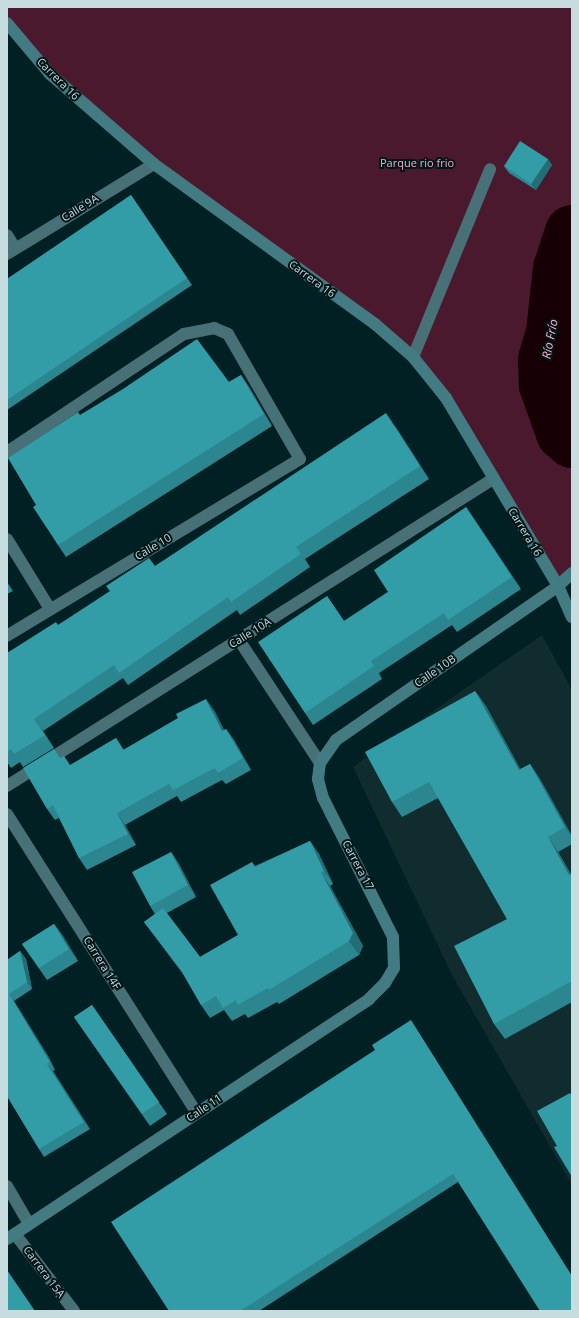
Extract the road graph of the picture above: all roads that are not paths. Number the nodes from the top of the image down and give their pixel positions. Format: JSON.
{"nodes":[{"id":1,"x":7,"y":23,"type":"edge"},
{"id":2,"x":154,"y":164,"type":"junction"},
{"id":3,"x":490,"y":169,"type":"dead end"},
{"id":4,"x":7,"y":235,"type":"edge"},
{"id":5,"x":11,"y":251,"type":"edge"},
{"id":6,"x":413,"y":357,"type":"junction"},
{"id":7,"x":7,"y":452,"type":"edge"},
{"id":8,"x":493,"y":479,"type":"junction"},
{"id":9,"x":7,"y":539,"type":"edge"},
{"id":10,"x":572,"y":573,"type":"edge"},
{"id":11,"x":558,"y":586,"type":"junction"},
{"id":12,"x":50,"y":609,"type":"junction"},
{"id":13,"x":572,"y":617,"type":"edge"},
{"id":14,"x":7,"y":636,"type":"edge"},
{"id":15,"x":239,"y":640,"type":"junction"},
{"id":16,"x":320,"y":763,"type":"junction"},
{"id":17,"x":7,"y":786,"type":"edge"},
{"id":18,"x":7,"y":814,"type":"edge"},
{"id":19,"x":394,"y":968,"type":"joint"},
{"id":20,"x":197,"y":1113,"type":"junction"},
{"id":21,"x":7,"y":1186,"type":"edge"},
{"id":22,"x":29,"y":1224,"type":"junction"},
{"id":23,"x":11,"y":1236,"type":"edge"},
{"id":24,"x":74,"y":1311,"type":"edge"}],
"edges":[{"from":1,"to":2,"type":"street","name":"Carrera 16"},
{"from":2,"to":5,"type":"street","name":"Calle 9A"},
{"from":2,"to":6,"type":"street","name":"Carrera 16"},
{"from":3,"to":6,"type":"street"},
{"from":4,"to":5,"type":"street"},
{"from":6,"to":8,"type":"street","name":"Carrera 16"},
{"from":7,"to":12,"type":"street","name":"Calle 10"},
{"from":8,"to":11,"type":"street","name":"Carrera 16"},
{"from":8,"to":15,"type":"street","name":"Calle 10A"},
{"from":9,"to":12,"type":"street"},
{"from":10,"to":11,"type":"street","name":"Calle 10B"},
{"from":11,"to":13,"type":"street","name":"Carrera 16"},
{"from":11,"to":16,"type":"street","name":"Calle 10B"},
{"from":12,"to":14,"type":"street","name":"Calle 10"},
{"from":15,"to":16,"type":"street"},
{"from":15,"to":17,"type":"street","name":"Calle 10A"},
{"from":16,"to":19,"type":"street","name":"Carrera 17"},
{"from":18,"to":20,"type":"street","name":"Carrera 14F"},
{"from":19,"to":20,"type":"street","name":"Calle 11"},
{"from":20,"to":22,"type":"street","name":"Calle 11"},
{"from":21,"to":22,"type":"street"},
{"from":22,"to":23,"type":"street","name":"Calle 11"},
{"from":23,"to":24,"type":"street","name":"Carrera 15A"}]}
